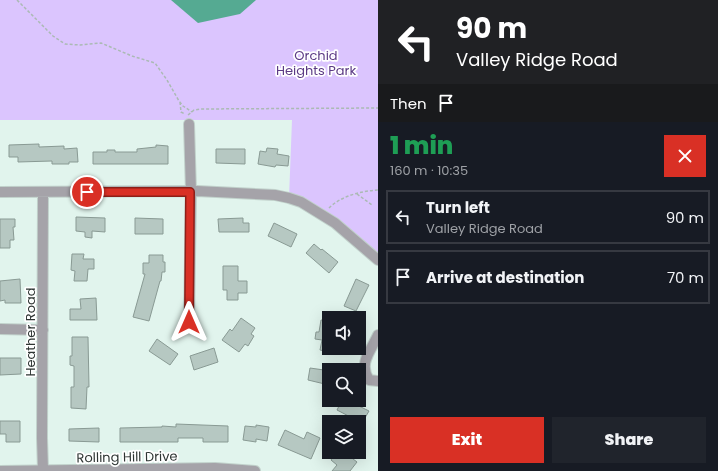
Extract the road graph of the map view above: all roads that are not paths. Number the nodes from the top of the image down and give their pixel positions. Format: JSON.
{"nodes":[{"id":1,"x":188,"y":119,"type":"road end"},
{"id":2,"x":0,"y":192,"type":"edge"},
{"id":3,"x":190,"y":192,"type":"junction"},
{"id":4,"x":43,"y":193,"type":"junction"},
{"id":5,"x":378,"y":260,"type":"edge"},
{"id":6,"x":189,"y":322,"type":"dead end"},
{"id":7,"x":0,"y":329,"type":"edge"},
{"id":8,"x":43,"y":330,"type":"junction"},
{"id":9,"x":377,"y":341,"type":"edge"},
{"id":10,"x":378,"y":381,"type":"edge"},
{"id":11,"x":43,"y":470,"type":"edge"},
{"id":12,"x":215,"y":470,"type":"edge"},
{"id":13,"x":0,"y":471,"type":"edge"},
{"id":14,"x":255,"y":471,"type":"edge"}],
"edges":[{"from":1,"to":3,"type":"street"},
{"from":2,"to":4,"type":"street"},
{"from":3,"to":4,"type":"street"},
{"from":3,"to":5,"type":"street"},
{"from":3,"to":6,"type":"street"},
{"from":4,"to":8,"type":"street","name":"Heather Road"},
{"from":7,"to":8,"type":"street"},
{"from":8,"to":11,"type":"street","name":"Heather Road"},
{"from":9,"to":10,"type":"street"},
{"from":11,"to":12,"type":"street","name":"Rolling Hill Drive"},
{"from":11,"to":13,"type":"street","name":"Rolling Hill Drive"},
{"from":12,"to":14,"type":"street","name":"Rolling Hill Drive"}]}
